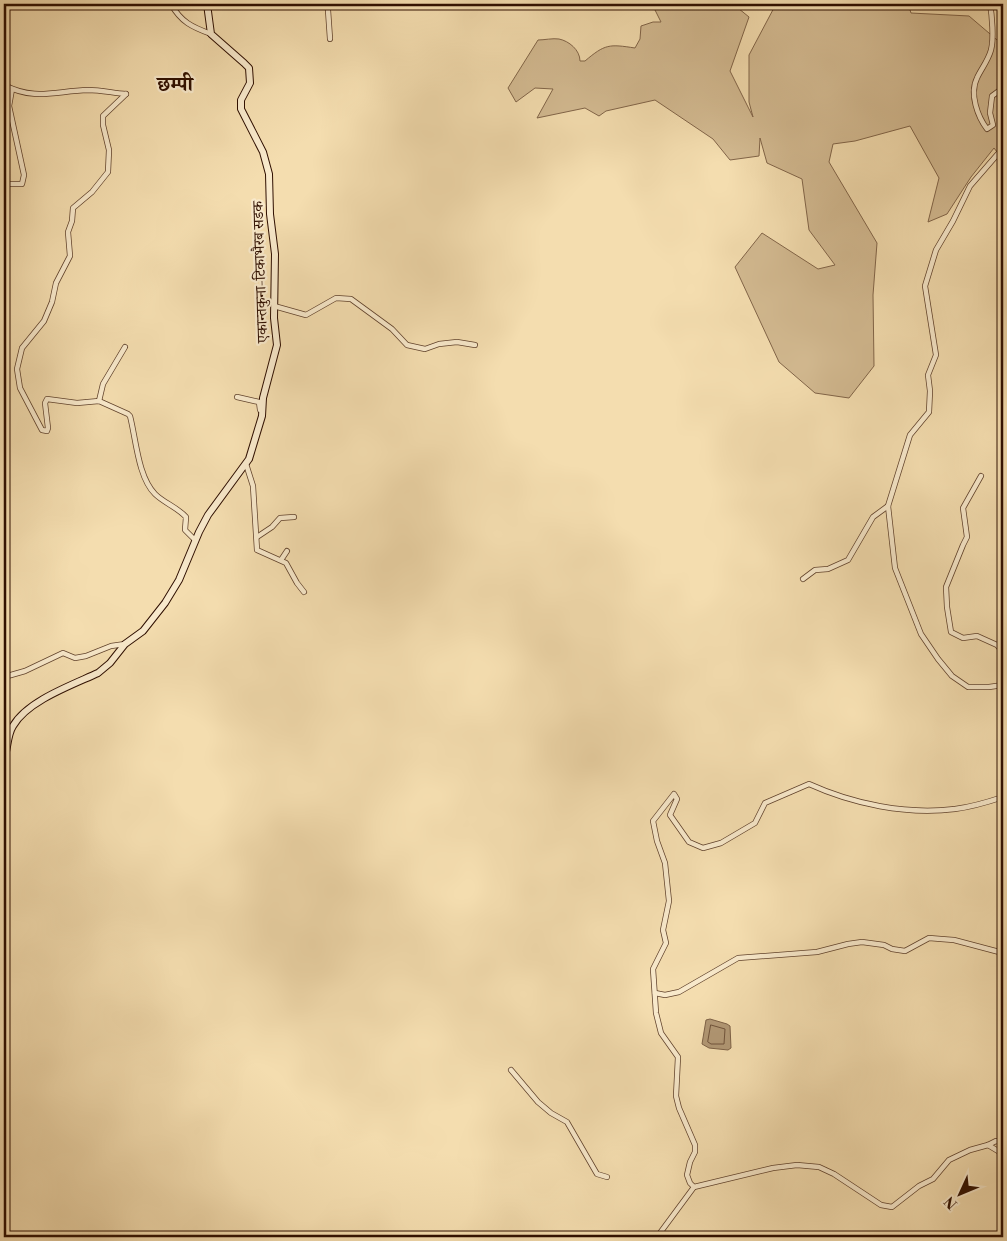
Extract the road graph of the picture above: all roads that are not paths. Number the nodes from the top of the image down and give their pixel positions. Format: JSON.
{"nodes":[{"id":1,"x":143,"y":4,"type":"edge"},
{"id":2,"x":150,"y":4,"type":"edge"},
{"id":3,"x":171,"y":4,"type":"edge"},
{"id":4,"x":207,"y":4,"type":"edge"},
{"id":5,"x":326,"y":4,"type":"edge"},
{"id":6,"x":990,"y":4,"type":"edge"},
{"id":7,"x":211,"y":34,"type":"junction"},
{"id":8,"x":330,"y":39,"type":"dead end"},
{"id":9,"x":4,"y":85,"type":"edge"},
{"id":10,"x":1003,"y":88,"type":"edge"},
{"id":11,"x":12,"y":89,"type":"junction"},
{"id":12,"x":1003,"y":148,"type":"edge"},
{"id":13,"x":4,"y":184,"type":"edge"},
{"id":14,"x":274,"y":306,"type":"junction"},
{"id":15,"x":475,"y":345,"type":"dead end"},
{"id":16,"x":125,"y":347,"type":"dead end"},
{"id":17,"x":237,"y":397,"type":"dead end"},
{"id":18,"x":98,"y":401,"type":"junction"},
{"id":19,"x":262,"y":416,"type":"junction"},
{"id":20,"x":246,"y":464,"type":"junction"},
{"id":21,"x":981,"y":476,"type":"dead end"},
{"id":22,"x":888,"y":506,"type":"junction"},
{"id":23,"x":294,"y":517,"type":"dead end"},
{"id":24,"x":257,"y":537,"type":"junction"},
{"id":25,"x":195,"y":540,"type":"junction"},
{"id":26,"x":287,"y":551,"type":"dead end"},
{"id":27,"x":281,"y":560,"type":"junction"},
{"id":28,"x":803,"y":579,"type":"dead end"},
{"id":29,"x":304,"y":592,"type":"dead end"},
{"id":30,"x":125,"y":644,"type":"junction"},
{"id":31,"x":1003,"y":652,"type":"edge"},
{"id":32,"x":4,"y":677,"type":"edge"},
{"id":33,"x":1003,"y":685,"type":"edge"},
{"id":34,"x":4,"y":759,"type":"edge"},
{"id":35,"x":1003,"y":797,"type":"edge"},
{"id":36,"x":1003,"y":953,"type":"edge"},
{"id":37,"x":655,"y":993,"type":"junction"},
{"id":38,"x":511,"y":1070,"type":"dead end"},
{"id":39,"x":1003,"y":1142,"type":"edge"},
{"id":40,"x":988,"y":1145,"type":"junction"},
{"id":41,"x":1003,"y":1154,"type":"edge"},
{"id":42,"x":608,"y":1177,"type":"dead end"},
{"id":43,"x":694,"y":1187,"type":"junction"},
{"id":44,"x":657,"y":1237,"type":"edge"}],
"edges":[{"from":1,"to":2,"type":"street"},
{"from":3,"to":7,"type":"street"},
{"from":4,"to":7,"type":"main road"},
{"from":5,"to":8,"type":"street"},
{"from":6,"to":10,"type":"street"},
{"from":7,"to":14,"type":"main road","name":"एकान्तकुना-टिकाभैरब सडक"},
{"from":9,"to":11,"type":"street"},
{"from":11,"to":13,"type":"street"},
{"from":11,"to":18,"type":"street"},
{"from":12,"to":22,"type":"street"},
{"from":14,"to":15,"type":"street"},
{"from":14,"to":19,"type":"main road","name":"एकान्तकुना-टिकाभैरब सडक"},
{"from":16,"to":18,"type":"street"},
{"from":17,"to":19,"type":"street"},
{"from":18,"to":25,"type":"street"},
{"from":19,"to":20,"type":"main road","name":"एकान्तकुना-टिकाभैरब सडक"},
{"from":20,"to":24,"type":"street"},
{"from":20,"to":25,"type":"main road","name":"एकान्तकुना-टिकाभैरब सडक"},
{"from":21,"to":31,"type":"street"},
{"from":22,"to":28,"type":"street"},
{"from":22,"to":33,"type":"street"},
{"from":23,"to":24,"type":"street"},
{"from":24,"to":27,"type":"street"},
{"from":25,"to":30,"type":"main road","name":"एकान्तकुना-टिकाभैरब सडक"},
{"from":26,"to":27,"type":"street"},
{"from":27,"to":29,"type":"street"},
{"from":30,"to":32,"type":"street"},
{"from":30,"to":34,"type":"main road","name":"एकान्तकुना-टिकाभैरब सडक"},
{"from":35,"to":37,"type":"street"},
{"from":36,"to":37,"type":"street"},
{"from":37,"to":43,"type":"street"},
{"from":38,"to":42,"type":"street"},
{"from":39,"to":40,"type":"street"},
{"from":40,"to":41,"type":"street"},
{"from":40,"to":43,"type":"street"},
{"from":43,"to":44,"type":"street"}]}
